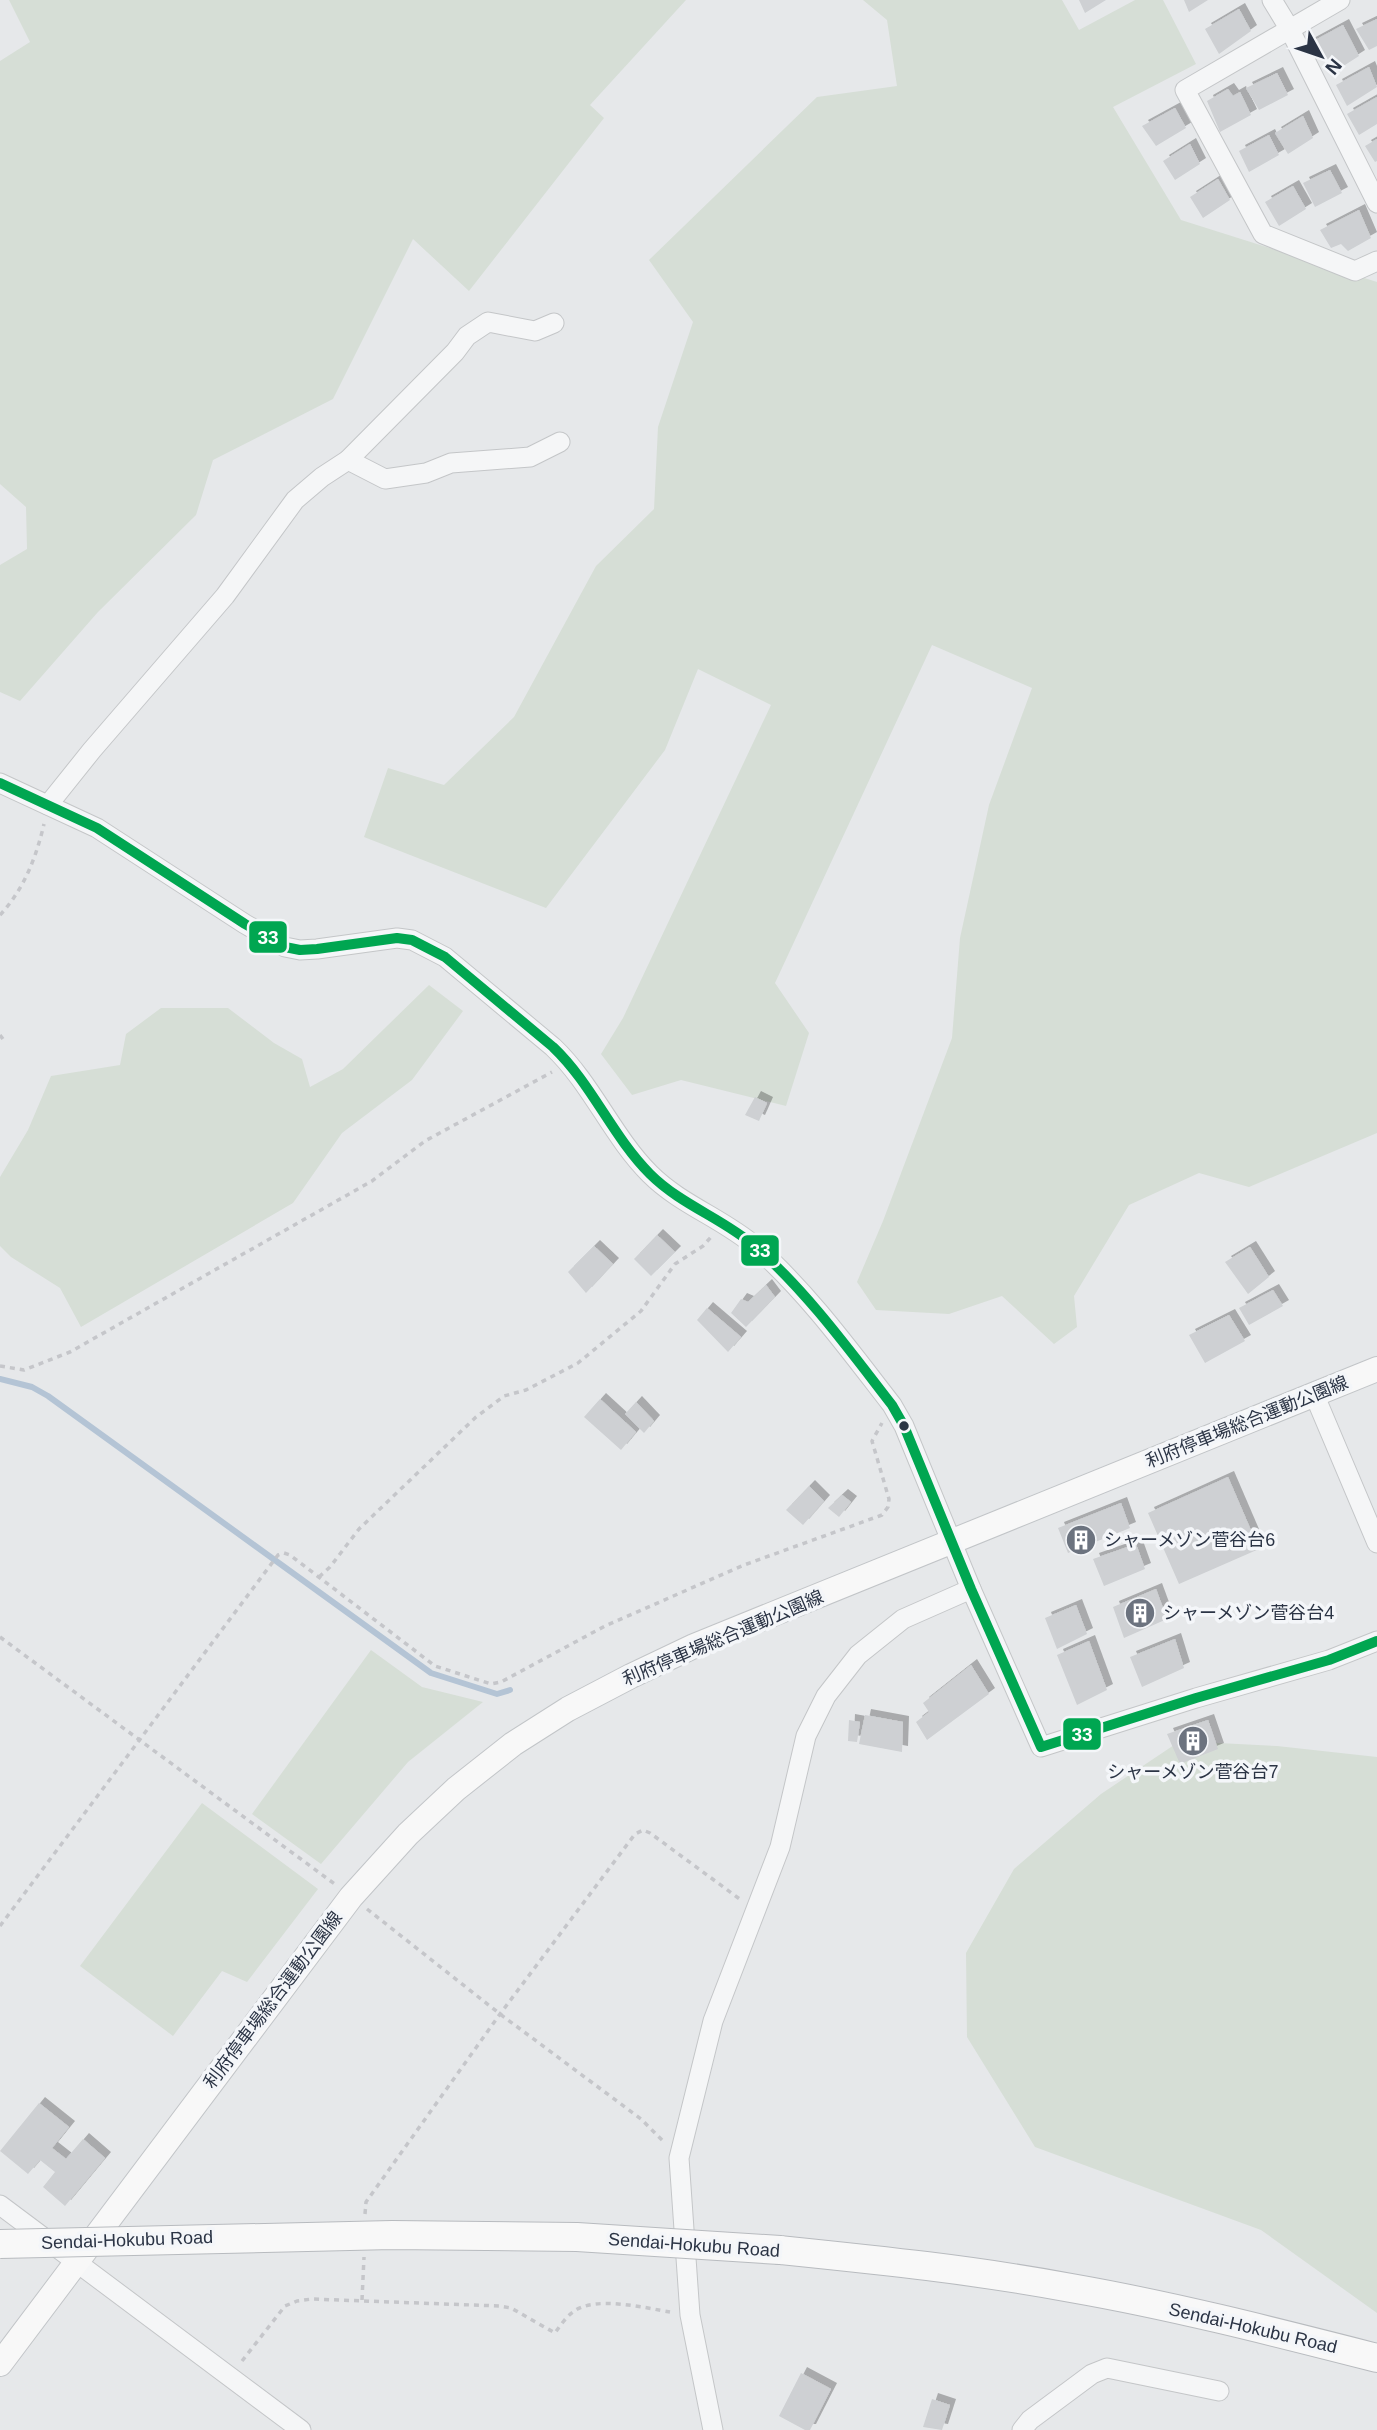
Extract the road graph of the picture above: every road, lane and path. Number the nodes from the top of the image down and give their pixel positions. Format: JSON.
{"nodes":[{"id":1,"x":1272,"y":0,"type":"edge"},
{"id":2,"x":1340,"y":0,"type":"edge"},
{"id":3,"x":1289,"y":28,"type":"junction"},
{"id":4,"x":1377,"y":203,"type":"edge"},
{"id":5,"x":1377,"y":261,"type":"edge"},
{"id":6,"x":554,"y":323,"type":"dead end"},
{"id":7,"x":559,"y":442,"type":"dead end"},
{"id":8,"x":348,"y":460,"type":"junction"},
{"id":9,"x":0,"y":783,"type":"edge"},
{"id":10,"x":48,"y":805,"type":"junction"},
{"id":11,"x":0,"y":915,"type":"edge"},
{"id":12,"x":0,"y":1035,"type":"edge"},
{"id":13,"x":5,"y":1042,"type":"dead end"},
{"id":14,"x":569,"y":1062,"type":"junction"},
{"id":15,"x":723,"y":1224,"type":"junction"},
{"id":16,"x":0,"y":1366,"type":"edge"},
{"id":17,"x":1377,"y":1369,"type":"edge"},
{"id":18,"x":1314,"y":1394,"type":"junction"},
{"id":19,"x":892,"y":1405,"type":"junction"},
{"id":20,"x":953,"y":1542,"type":"junction"},
{"id":21,"x":1377,"y":1543,"type":"edge"},
{"id":22,"x":319,"y":1577,"type":"junction"},
{"id":23,"x":971,"y":1589,"type":"junction"},
{"id":24,"x":0,"y":1637,"type":"edge"},
{"id":25,"x":1377,"y":1641,"type":"edge"},
{"id":26,"x":139,"y":1740,"type":"junction"},
{"id":27,"x":351,"y":1897,"type":"junction"},
{"id":28,"x":757,"y":1912,"type":"junction"},
{"id":29,"x":0,"y":1926,"type":"edge"},
{"id":30,"x":500,"y":2014,"type":"junction"},
{"id":31,"x":679,"y":2158,"type":"junction"},
{"id":32,"x":0,"y":2205,"type":"edge"},
{"id":33,"x":365,"y":2226,"type":"dead end"},
{"id":34,"x":0,"y":2244,"type":"edge"},
{"id":35,"x":364,"y":2251,"type":"dead end"},
{"id":36,"x":75,"y":2262,"type":"junction"},
{"id":37,"x":362,"y":2300,"type":"junction"},
{"id":38,"x":690,"y":2315,"type":"junction"},
{"id":39,"x":1377,"y":2358,"type":"edge"},
{"id":40,"x":0,"y":2364,"type":"edge"},
{"id":41,"x":229,"y":2377,"type":"junction"},
{"id":42,"x":1219,"y":2391,"type":"dead end"},
{"id":43,"x":301,"y":2430,"type":"edge"},
{"id":44,"x":713,"y":2430,"type":"edge"},
{"id":45,"x":1022,"y":2430,"type":"edge"}],
"edges":[{"from":1,"to":3,"type":"street"},
{"from":2,"to":3,"type":"street"},
{"from":3,"to":4,"type":"street"},
{"from":3,"to":5,"type":"street"},
{"from":6,"to":8,"type":"street"},
{"from":7,"to":8,"type":"street"},
{"from":8,"to":10,"type":"street"},
{"from":9,"to":10,"type":"street"},
{"from":10,"to":11,"type":"path"},
{"from":10,"to":14,"type":"street"},
{"from":12,"to":13,"type":"path"},
{"from":14,"to":15,"type":"street"},
{"from":14,"to":16,"type":"path"},
{"from":15,"to":19,"type":"street"},
{"from":15,"to":22,"type":"path"},
{"from":17,"to":18,"type":"main road","name":"利府停車場総合運動公園線"},
{"from":18,"to":20,"type":"main road","name":"利府停車場総合運動公園線"},
{"from":18,"to":21,"type":"street"},
{"from":19,"to":20,"type":"street"},
{"from":19,"to":22,"type":"path"},
{"from":20,"to":23,"type":"street"},
{"from":20,"to":27,"type":"main road","name":"利府停車場総合運動公園線"},
{"from":22,"to":26,"type":"path"},
{"from":23,"to":25,"type":"street"},
{"from":23,"to":28,"type":"street"},
{"from":24,"to":26,"type":"path"},
{"from":26,"to":27,"type":"path"},
{"from":26,"to":29,"type":"path"},
{"from":27,"to":30,"type":"path"},
{"from":27,"to":36,"type":"main road","name":"利府停車場総合運動公園線"},
{"from":28,"to":30,"type":"path"},
{"from":28,"to":31,"type":"street"},
{"from":30,"to":31,"type":"path"},
{"from":30,"to":33,"type":"path"},
{"from":31,"to":38,"type":"street"},
{"from":32,"to":36,"type":"street"},
{"from":34,"to":39,"type":"highway","name":"Sendai-Hokubu Road","bridge":true},
{"from":35,"to":37,"type":"path"},
{"from":36,"to":40,"type":"main road","name":"利府停車場総合運動公園線"},
{"from":36,"to":41,"type":"street"},
{"from":37,"to":38,"type":"path"},
{"from":37,"to":41,"type":"path"},
{"from":38,"to":44,"type":"street"},
{"from":41,"to":43,"type":"street"},
{"from":42,"to":45,"type":"street"}]}
